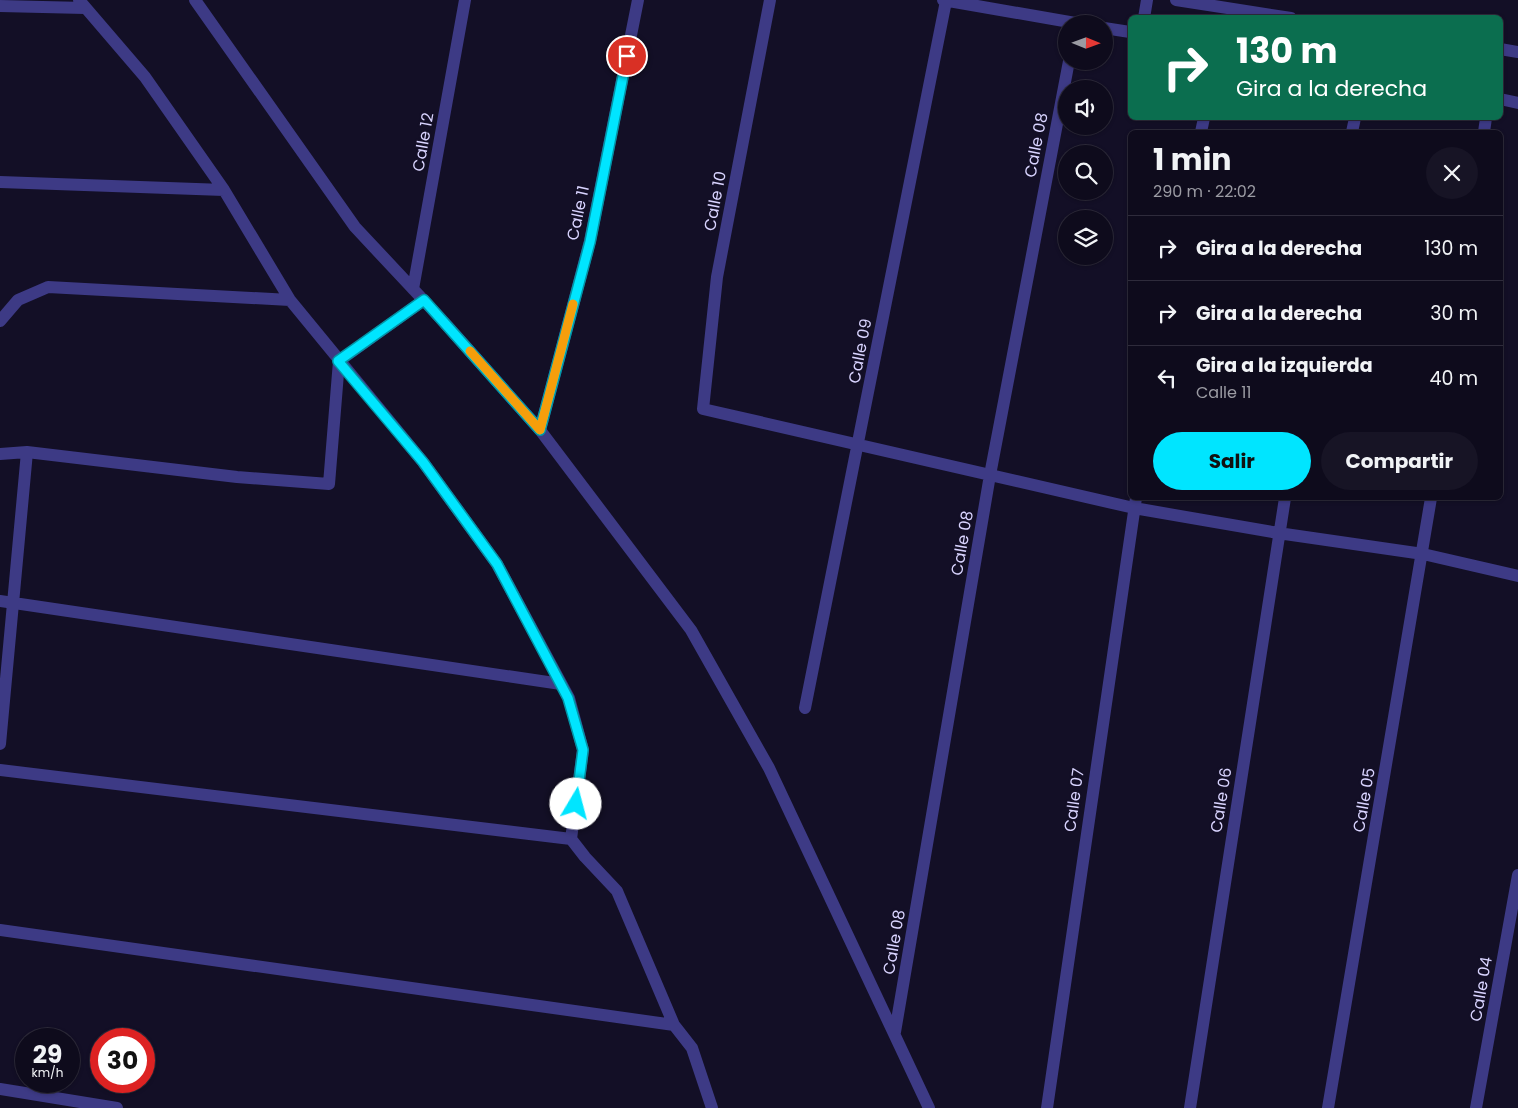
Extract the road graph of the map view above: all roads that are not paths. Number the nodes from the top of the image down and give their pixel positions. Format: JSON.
{"nodes":[{"id":1,"x":195,"y":0,"type":"edge"},
{"id":2,"x":465,"y":0,"type":"edge"},
{"id":3,"x":638,"y":0,"type":"edge"},
{"id":4,"x":770,"y":0,"type":"edge"},
{"id":5,"x":944,"y":0,"type":"edge"},
{"id":6,"x":1147,"y":0,"type":"edge"},
{"id":7,"x":1176,"y":0,"type":"edge"},
{"id":8,"x":82,"y":4,"type":"edge"},
{"id":9,"x":0,"y":6,"type":"edge"},
{"id":10,"x":1144,"y":15,"type":"edge"},
{"id":11,"x":1272,"y":15,"type":"edge"},
{"id":12,"x":1058,"y":21,"type":"edge"},
{"id":13,"x":1113,"y":29,"type":"edge"},
{"id":14,"x":1128,"y":32,"type":"edge"},
{"id":15,"x":1503,"y":50,"type":"edge"},
{"id":16,"x":1518,"y":52,"type":"edge"},
{"id":17,"x":1066,"y":70,"type":"edge"},
{"id":18,"x":1503,"y":100,"type":"edge"},
{"id":19,"x":1518,"y":103,"type":"edge"},
{"id":20,"x":0,"y":182,"type":"edge"},
{"id":21,"x":224,"y":190,"type":"junction"},
{"id":22,"x":414,"y":289,"type":"junction"},
{"id":23,"x":290,"y":300,"type":"junction"},
{"id":24,"x":424,"y":300,"type":"junction"},
{"id":25,"x":0,"y":321,"type":"edge"},
{"id":26,"x":338,"y":361,"type":"junction"},
{"id":27,"x":540,"y":430,"type":"junction"},
{"id":28,"x":858,"y":445,"type":"junction"},
{"id":29,"x":27,"y":452,"type":"junction"},
{"id":30,"x":0,"y":454,"type":"edge"},
{"id":31,"x":990,"y":475,"type":"junction"},
{"id":32,"x":1285,"y":500,"type":"edge"},
{"id":33,"x":1431,"y":500,"type":"edge"},
{"id":34,"x":1135,"y":503,"type":"edge"},
{"id":35,"x":1278,"y":534,"type":"junction"},
{"id":36,"x":1423,"y":554,"type":"junction"},
{"id":37,"x":1518,"y":576,"type":"edge"},
{"id":38,"x":0,"y":601,"type":"edge"},
{"id":39,"x":13,"y":604,"type":"junction"},
{"id":40,"x":561,"y":684,"type":"junction"},
{"id":41,"x":805,"y":708,"type":"dead end"},
{"id":42,"x":0,"y":744,"type":"edge"},
{"id":43,"x":0,"y":770,"type":"edge"},
{"id":44,"x":571,"y":839,"type":"junction"},
{"id":45,"x":1518,"y":875,"type":"edge"},
{"id":46,"x":0,"y":930,"type":"edge"},
{"id":47,"x":674,"y":1025,"type":"junction"},
{"id":48,"x":895,"y":1032,"type":"junction"},
{"id":49,"x":0,"y":1089,"type":"edge"},
{"id":50,"x":117,"y":1108,"type":"edge"},
{"id":51,"x":712,"y":1108,"type":"edge"},
{"id":52,"x":929,"y":1108,"type":"edge"},
{"id":53,"x":1047,"y":1108,"type":"edge"},
{"id":54,"x":1190,"y":1108,"type":"edge"},
{"id":55,"x":1328,"y":1108,"type":"edge"},
{"id":56,"x":1476,"y":1108,"type":"edge"}],
"edges":[{"from":1,"to":22,"type":"street"},
{"from":2,"to":22,"type":"street","name":"Calle 12"},
{"from":3,"to":27,"type":"street","name":"Calle 11"},
{"from":4,"to":28,"type":"street","name":"Calle 10"},
{"from":5,"to":12,"type":"street"},
{"from":5,"to":28,"type":"street","name":"Calle 09"},
{"from":6,"to":10,"type":"street"},
{"from":7,"to":11,"type":"street"},
{"from":8,"to":9,"type":"street"},
{"from":8,"to":21,"type":"street"},
{"from":13,"to":14,"type":"street"},
{"from":15,"to":16,"type":"street"},
{"from":17,"to":31,"type":"street","name":"Calle 08"},
{"from":18,"to":19,"type":"street"},
{"from":20,"to":21,"type":"street"},
{"from":21,"to":23,"type":"street"},
{"from":22,"to":24,"type":"street"},
{"from":23,"to":25,"type":"street"},
{"from":23,"to":26,"type":"street"},
{"from":24,"to":26,"type":"street"},
{"from":24,"to":27,"type":"street"},
{"from":26,"to":29,"type":"street"},
{"from":26,"to":40,"type":"street"},
{"from":27,"to":48,"type":"street"},
{"from":28,"to":31,"type":"street"},
{"from":28,"to":41,"type":"street","name":"Calle 09"},
{"from":29,"to":30,"type":"street"},
{"from":29,"to":39,"type":"street"},
{"from":31,"to":34,"type":"street"},
{"from":31,"to":48,"type":"street","name":"Calle 08"},
{"from":32,"to":35,"type":"street","name":"Calle 06"},
{"from":33,"to":36,"type":"street","name":"Calle 05"},
{"from":34,"to":35,"type":"street"},
{"from":34,"to":53,"type":"street","name":"Calle 07"},
{"from":35,"to":36,"type":"street"},
{"from":35,"to":54,"type":"street","name":"Calle 06"},
{"from":36,"to":37,"type":"street"},
{"from":36,"to":55,"type":"street","name":"Calle 05"},
{"from":38,"to":39,"type":"street"},
{"from":39,"to":40,"type":"street"},
{"from":39,"to":42,"type":"street"},
{"from":40,"to":44,"type":"street"},
{"from":43,"to":44,"type":"street"},
{"from":44,"to":47,"type":"street"},
{"from":45,"to":56,"type":"street","name":"Calle 04"},
{"from":46,"to":47,"type":"street"},
{"from":47,"to":51,"type":"street"},
{"from":48,"to":52,"type":"street"},
{"from":49,"to":50,"type":"street"}]}
